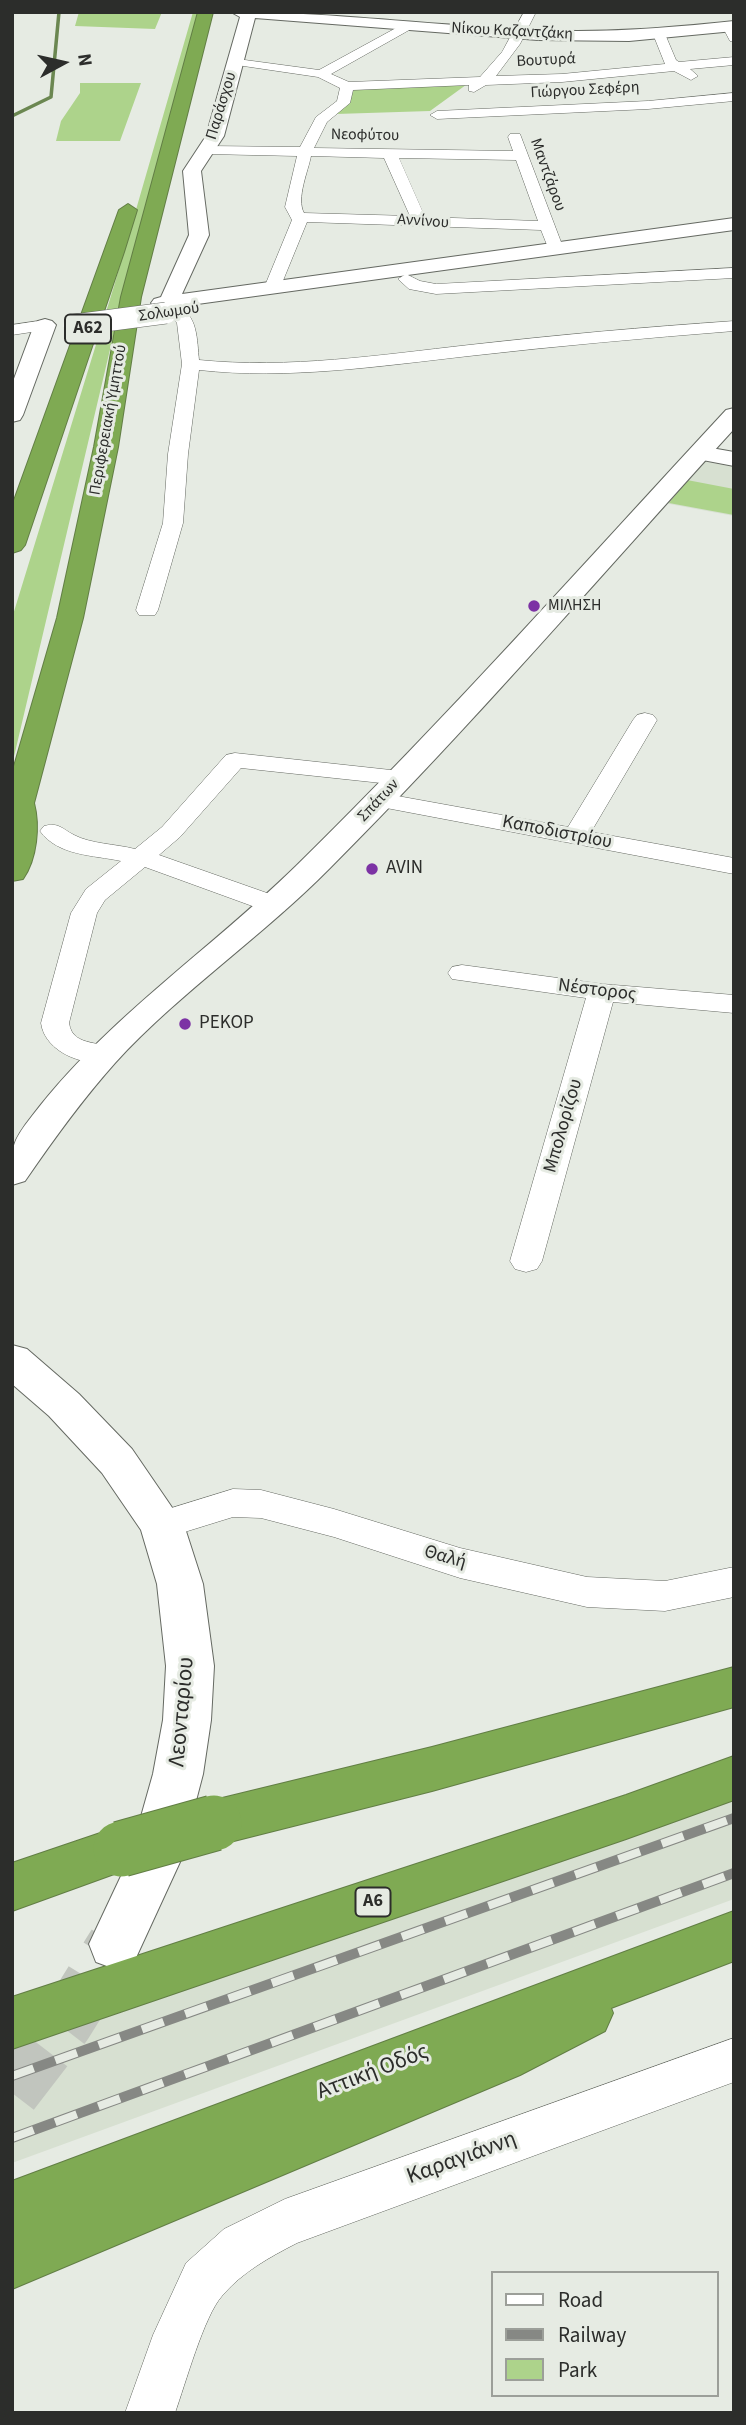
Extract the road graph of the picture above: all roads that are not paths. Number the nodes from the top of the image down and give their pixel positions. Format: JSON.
{"nodes":[{"id":1,"x":206,"y":12,"type":"edge"},
{"id":2,"x":238,"y":12,"type":"edge"},
{"id":3,"x":530,"y":12,"type":"edge"},
{"id":4,"x":248,"y":13,"type":"edge"},
{"id":5,"x":404,"y":19,"type":"edge"},
{"id":6,"x":730,"y":28,"type":"edge"},
{"id":7,"x":659,"y":34,"type":"junction"},
{"id":8,"x":520,"y":35,"type":"junction"},
{"id":9,"x":235,"y":61,"type":"junction"},
{"id":10,"x":734,"y":61,"type":"edge"},
{"id":11,"x":674,"y":66,"type":"junction"},
{"id":12,"x":612,"y":73,"type":"junction"},
{"id":13,"x":325,"y":75,"type":"junction"},
{"id":14,"x":487,"y":78,"type":"junction"},
{"id":15,"x":354,"y":83,"type":"junction"},
{"id":16,"x":731,"y":97,"type":"edge"},
{"id":17,"x":661,"y":104,"type":"junction"},
{"id":18,"x":505,"y":113,"type":"junction"},
{"id":19,"x":207,"y":150,"type":"junction"},
{"id":20,"x":305,"y":152,"type":"junction"},
{"id":21,"x":390,"y":153,"type":"junction"},
{"id":22,"x":522,"y":156,"type":"junction"},
{"id":23,"x":134,"y":189,"type":"dead end"},
{"id":24,"x":299,"y":217,"type":"junction"},
{"id":25,"x":420,"y":222,"type":"junction"},
{"id":26,"x":734,"y":224,"type":"edge"},
{"id":27,"x":547,"y":226,"type":"junction"},
{"id":28,"x":734,"y":233,"type":"edge"},
{"id":29,"x":556,"y":250,"type":"junction"},
{"id":30,"x":734,"y":272,"type":"edge"},
{"id":31,"x":406,"y":279,"type":"junction"},
{"id":32,"x":272,"y":288,"type":"junction"},
{"id":33,"x":168,"y":308,"type":"junction"},
{"id":34,"x":45,"y":326,"type":"junction"},
{"id":35,"x":734,"y":326,"type":"edge"},
{"id":36,"x":12,"y":330,"type":"edge"},
{"id":37,"x":191,"y":364,"type":"junction"},
{"id":38,"x":12,"y":415,"type":"edge"},
{"id":39,"x":734,"y":415,"type":"edge"},
{"id":40,"x":700,"y":453,"type":"junction"},
{"id":41,"x":734,"y":459,"type":"edge"},
{"id":42,"x":12,"y":545,"type":"edge"},
{"id":43,"x":147,"y":610,"type":"dead end"},
{"id":44,"x":645,"y":720,"type":"dead end"},
{"id":45,"x":400,"y":778,"type":"junction"},
{"id":46,"x":381,"y":800,"type":"junction"},
{"id":47,"x":16,"y":816,"type":"edge"},
{"id":48,"x":53,"y":831,"type":"dead end"},
{"id":49,"x":575,"y":836,"type":"junction"},
{"id":50,"x":141,"y":856,"type":"junction"},
{"id":51,"x":734,"y":866,"type":"edge"},
{"id":52,"x":12,"y":872,"type":"edge"},
{"id":53,"x":275,"y":905,"type":"junction"},
{"id":54,"x":462,"y":973,"type":"dead end"},
{"id":55,"x":602,"y":992,"type":"junction"},
{"id":56,"x":734,"y":1004,"type":"edge"},
{"id":57,"x":103,"y":1055,"type":"junction"},
{"id":58,"x":12,"y":1172,"type":"edge"},
{"id":59,"x":526,"y":1261,"type":"dead end"},
{"id":60,"x":23,"y":1375,"type":"edge"},
{"id":61,"x":162,"y":1525,"type":"junction"},
{"id":62,"x":734,"y":1582,"type":"edge"},
{"id":63,"x":734,"y":1688,"type":"edge"},
{"id":64,"x":734,"y":1778,"type":"edge"},
{"id":65,"x":12,"y":1886,"type":"edge"},
{"id":66,"x":115,"y":1944,"type":"tunnel mouth"},
{"id":67,"x":712,"y":1944,"type":"edge"},
{"id":68,"x":12,"y":2024,"type":"edge"},
{"id":69,"x":734,"y":2060,"type":"edge"},
{"id":70,"x":12,"y":2210,"type":"edge"},
{"id":71,"x":12,"y":2260,"type":"edge"},
{"id":72,"x":150,"y":2413,"type":"edge"}],
"edges":[{"from":1,"to":47,"type":"highway","name":"Περιφερειακή Υμηττού","number":"Α62"},
{"from":2,"to":4,"type":"street","name":"Νίκου Καζαντζάκη"},
{"from":3,"to":8,"type":"street"},
{"from":4,"to":5,"type":"street","name":"Νίκου Καζαντζάκη"},
{"from":4,"to":9,"type":"street","name":"Παράσχου"},
{"from":5,"to":8,"type":"street","name":"Νίκου Καζαντζάκη"},
{"from":5,"to":13,"type":"street"},
{"from":6,"to":7,"type":"street","name":"Νίκου Καζαντζάκη"},
{"from":7,"to":8,"type":"street","name":"Νίκου Καζαντζάκη"},
{"from":7,"to":11,"type":"street"},
{"from":8,"to":14,"type":"street"},
{"from":9,"to":13,"type":"street"},
{"from":9,"to":19,"type":"street","name":"Παράσχου"},
{"from":10,"to":11,"type":"street","name":"Βουτυρά"},
{"from":11,"to":12,"type":"street","name":"Βουτυρά"},
{"from":11,"to":16,"type":"street"},
{"from":12,"to":14,"type":"street","name":"Βουτυρά"},
{"from":12,"to":17,"type":"street"},
{"from":13,"to":15,"type":"street"},
{"from":14,"to":15,"type":"street","name":"Βουτυρά"},
{"from":14,"to":18,"type":"street","name":"Γιώργου Σεφέρη"},
{"from":15,"to":20,"type":"street"},
{"from":16,"to":17,"type":"street","name":"Γιώργου Σεφέρη"},
{"from":17,"to":18,"type":"street","name":"Γιώργου Σεφέρη"},
{"from":18,"to":22,"type":"street","name":"Μαντζάρου"},
{"from":19,"to":20,"type":"street","name":"Νεοφύτου"},
{"from":19,"to":33,"type":"street","name":"Παράσχου"},
{"from":20,"to":21,"type":"street","name":"Νεοφύτου"},
{"from":20,"to":24,"type":"street"},
{"from":21,"to":22,"type":"street","name":"Νεοφύτου"},
{"from":21,"to":25,"type":"street"},
{"from":22,"to":27,"type":"street","name":"Μαντζάρου"},
{"from":23,"to":42,"type":"highway","name":"Περιφερειακή Υμηττού","number":"Α62"},
{"from":24,"to":25,"type":"street","name":"Αννίνου"},
{"from":24,"to":32,"type":"street"},
{"from":25,"to":27,"type":"street","name":"Αννίνου"},
{"from":26,"to":29,"type":"street","name":"Σολωμού"},
{"from":27,"to":29,"type":"street","name":"Μαντζάρου"},
{"from":28,"to":31,"type":"street","name":"Σολωμού"},
{"from":29,"to":32,"type":"street","name":"Σολωμού"},
{"from":30,"to":31,"type":"street"},
{"from":31,"to":33,"type":"street","name":"Σολωμού"},
{"from":32,"to":33,"type":"street","name":"Σολωμού"},
{"from":33,"to":34,"type":"street","name":"Σολωμού","bridge":true},
{"from":33,"to":37,"type":"street"},
{"from":34,"to":36,"type":"street"},
{"from":34,"to":38,"type":"street"},
{"from":35,"to":37,"type":"street"},
{"from":37,"to":43,"type":"street"},
{"from":39,"to":40,"type":"street","name":"Σπάτων"},
{"from":40,"to":41,"type":"street"},
{"from":40,"to":45,"type":"street","name":"Σπάτων"},
{"from":44,"to":49,"type":"street"},
{"from":45,"to":46,"type":"street","name":"Σπάτων"},
{"from":45,"to":50,"type":"street"},
{"from":46,"to":49,"type":"street","name":"Καποδιστρίου"},
{"from":46,"to":53,"type":"street","name":"Σπάτων"},
{"from":47,"to":52,"type":"highway","name":"Περιφερειακή Υμηττού"},
{"from":48,"to":50,"type":"street"},
{"from":49,"to":51,"type":"street","name":"Καποδιστρίου"},
{"from":50,"to":53,"type":"street"},
{"from":50,"to":57,"type":"street"},
{"from":53,"to":57,"type":"street","name":"Σπάτων"},
{"from":54,"to":55,"type":"street","name":"Νέστορος"},
{"from":55,"to":56,"type":"street","name":"Νέστορος"},
{"from":55,"to":59,"type":"street","name":"Μπολορίζου"},
{"from":57,"to":58,"type":"street","name":"Σπάτων"},
{"from":60,"to":61,"type":"street","name":"Λεονταρίου"},
{"from":61,"to":62,"type":"street","name":"Θαλή"},
{"from":61,"to":66,"type":"street","name":"Λεονταρίου"},
{"from":63,"to":65,"type":"highway","bridge":true},
{"from":64,"to":68,"type":"highway","number":"Α6"},
{"from":67,"to":70,"type":"highway","name":"Αττική Οδός"},
{"from":67,"to":71,"type":"highway"},
{"from":69,"to":72,"type":"street","name":"Καραγιάννη"}]}
